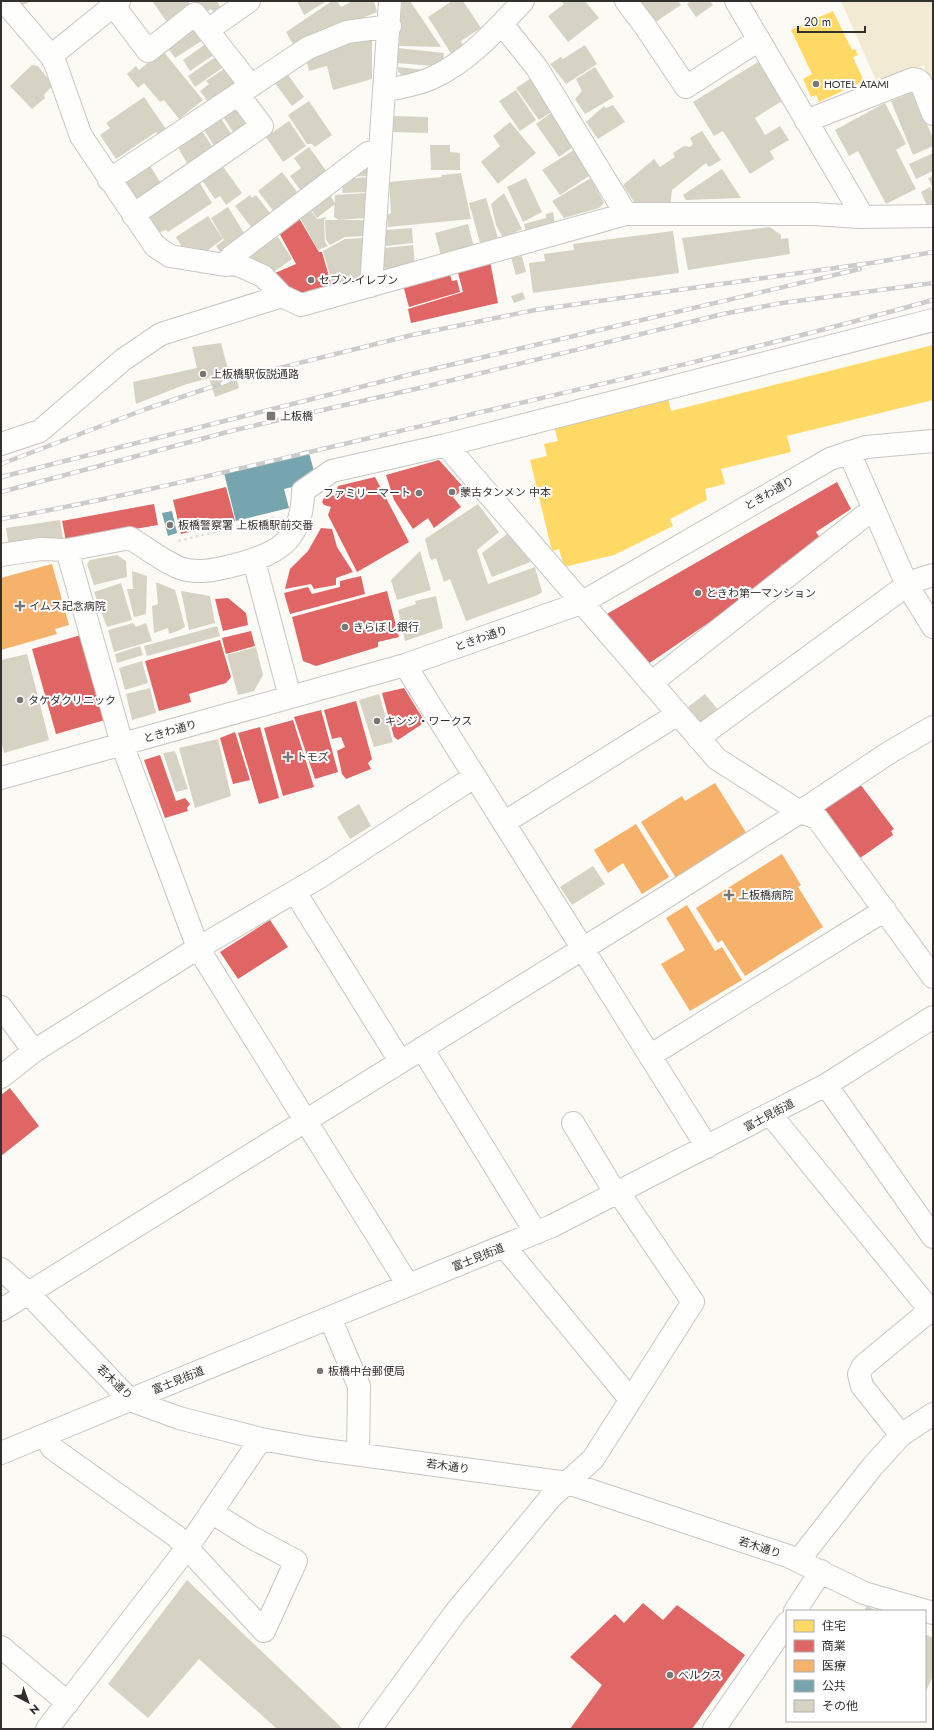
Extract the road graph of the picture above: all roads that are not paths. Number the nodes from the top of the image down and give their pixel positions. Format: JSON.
{"nodes":[{"id":1,"x":4,"y":1,"type":"edge"},
{"id":2,"x":249,"y":1,"type":"edge"},
{"id":3,"x":390,"y":1,"type":"edge"},
{"id":4,"x":523,"y":1,"type":"edge"},
{"id":5,"x":626,"y":1,"type":"edge"},
{"id":6,"x":736,"y":1,"type":"edge"},
{"id":7,"x":116,"y":3,"type":"edge"},
{"id":8,"x":502,"y":24,"type":"junction"},
{"id":9,"x":390,"y":26,"type":"junction"},
{"id":10,"x":208,"y":30,"type":"junction"},
{"id":11,"x":759,"y":40,"type":"junction"},
{"id":12,"x":51,"y":56,"type":"junction"},
{"id":13,"x":244,"y":90,"type":"junction"},
{"id":14,"x":384,"y":90,"type":"junction"},
{"id":15,"x":933,"y":114,"type":"edge"},
{"id":16,"x":806,"y":121,"type":"junction"},
{"id":17,"x":379,"y":153,"type":"junction"},
{"id":18,"x":109,"y":180,"type":"junction"},
{"id":19,"x":626,"y":214,"type":"junction"},
{"id":20,"x":133,"y":215,"type":"junction"},
{"id":21,"x":933,"y":216,"type":"edge"},
{"id":22,"x":860,"y":217,"type":"junction"},
{"id":23,"x":225,"y":265,"type":"junction"},
{"id":24,"x":371,"y":286,"type":"junction"},
{"id":25,"x":282,"y":296,"type":"junction"},
{"id":26,"x":933,"y":320,"type":"edge"},
{"id":27,"x":933,"y":441,"type":"edge"},
{"id":28,"x":1,"y":444,"type":"edge"},
{"id":29,"x":446,"y":445,"type":"junction"},
{"id":30,"x":849,"y":452,"type":"junction"},
{"id":31,"x":873,"y":509,"type":"junction"},
{"id":32,"x":67,"y":550,"type":"junction"},
{"id":33,"x":1,"y":555,"type":"edge"},
{"id":34,"x":254,"y":561,"type":"junction"},
{"id":35,"x":933,"y":575,"type":"edge"},
{"id":36,"x":907,"y":585,"type":"junction"},
{"id":37,"x":581,"y":604,"type":"junction"},
{"id":38,"x":933,"y":627,"type":"edge"},
{"id":39,"x":406,"y":665,"type":"junction"},
{"id":40,"x":651,"y":683,"type":"junction"},
{"id":41,"x":290,"y":697,"type":"junction"},
{"id":42,"x":678,"y":714,"type":"junction"},
{"id":43,"x":933,"y":727,"type":"edge"},
{"id":44,"x":698,"y":738,"type":"junction"},
{"id":45,"x":122,"y":744,"type":"junction"},
{"id":46,"x":474,"y":777,"type":"junction"},
{"id":47,"x":1,"y":778,"type":"edge"},
{"id":48,"x":800,"y":812,"type":"junction"},
{"id":49,"x":505,"y":822,"type":"junction"},
{"id":50,"x":294,"y":892,"type":"junction"},
{"id":51,"x":885,"y":910,"type":"junction"},
{"id":52,"x":584,"y":947,"type":"junction"},
{"id":53,"x":198,"y":948,"type":"junction"},
{"id":54,"x":933,"y":977,"type":"edge"},
{"id":55,"x":1,"y":1008,"type":"edge"},
{"id":56,"x":933,"y":1017,"type":"edge"},
{"id":57,"x":422,"y":1048,"type":"junction"},
{"id":58,"x":34,"y":1051,"type":"junction"},
{"id":59,"x":650,"y":1055,"type":"junction"},
{"id":60,"x":400,"y":1062,"type":"junction"},
{"id":61,"x":1,"y":1077,"type":"edge"},
{"id":62,"x":826,"y":1085,"type":"junction"},
{"id":63,"x":771,"y":1115,"type":"junction"},
{"id":64,"x":306,"y":1120,"type":"junction"},
{"id":65,"x":573,"y":1122,"type":"dead end"},
{"id":66,"x":707,"y":1147,"type":"junction"},
{"id":67,"x":617,"y":1193,"type":"junction"},
{"id":68,"x":536,"y":1233,"type":"junction"},
{"id":69,"x":933,"y":1237,"type":"edge"},
{"id":70,"x":504,"y":1246,"type":"junction"},
{"id":71,"x":1,"y":1269,"type":"edge"},
{"id":72,"x":408,"y":1286,"type":"junction"},
{"id":73,"x":28,"y":1293,"type":"junction"},
{"id":74,"x":931,"y":1309,"type":"edge"},
{"id":75,"x":1,"y":1310,"type":"edge"},
{"id":76,"x":330,"y":1318,"type":"junction"},
{"id":77,"x":130,"y":1400,"type":"junction"},
{"id":78,"x":630,"y":1400,"type":"junction"},
{"id":79,"x":933,"y":1414,"type":"edge"},
{"id":80,"x":45,"y":1435,"type":"junction"},
{"id":81,"x":901,"y":1435,"type":"junction"},
{"id":82,"x":260,"y":1438,"type":"junction"},
{"id":83,"x":1,"y":1453,"type":"edge"},
{"id":84,"x":358,"y":1454,"type":"junction"},
{"id":85,"x":568,"y":1483,"type":"junction"},
{"id":86,"x":211,"y":1512,"type":"junction"},
{"id":87,"x":187,"y":1548,"type":"junction"},
{"id":88,"x":798,"y":1561,"type":"junction"},
{"id":89,"x":821,"y":1571,"type":"junction"},
{"id":90,"x":796,"y":1610,"type":"edge"},
{"id":91,"x":923,"y":1610,"type":"edge"},
{"id":92,"x":786,"y":1623,"type":"edge"},
{"id":93,"x":1,"y":1647,"type":"edge"},
{"id":94,"x":68,"y":1703,"type":"junction"},
{"id":95,"x":47,"y":1729,"type":"edge"},
{"id":96,"x":371,"y":1729,"type":"edge"},
{"id":97,"x":714,"y":1729,"type":"edge"}],
"edges":[{"from":1,"to":12,"type":"street"},
{"from":2,"to":10,"type":"street"},
{"from":3,"to":9,"type":"street"},
{"from":4,"to":8,"type":"street"},
{"from":5,"to":11,"type":"street"},
{"from":6,"to":11,"type":"street"},
{"from":7,"to":10,"type":"street"},
{"from":7,"to":12,"type":"street"},
{"from":8,"to":14,"type":"street"},
{"from":8,"to":19,"type":"street"},
{"from":9,"to":13,"type":"street"},
{"from":9,"to":14,"type":"street"},
{"from":10,"to":13,"type":"street"},
{"from":11,"to":16,"type":"street"},
{"from":12,"to":18,"type":"street"},
{"from":13,"to":18,"type":"street"},
{"from":13,"to":20,"type":"street"},
{"from":14,"to":17,"type":"street"},
{"from":15,"to":16,"type":"street"},
{"from":16,"to":22,"type":"street"},
{"from":17,"to":23,"type":"street"},
{"from":17,"to":24,"type":"street"},
{"from":18,"to":20,"type":"street"},
{"from":19,"to":22,"type":"street"},
{"from":19,"to":24,"type":"street"},
{"from":20,"to":23,"type":"street"},
{"from":21,"to":22,"type":"street"},
{"from":23,"to":25,"type":"street"},
{"from":24,"to":25,"type":"street"},
{"from":25,"to":28,"type":"street"},
{"from":26,"to":29,"type":"street"},
{"from":27,"to":30,"type":"street","name":"ときわ通り"},
{"from":29,"to":34,"type":"street"},
{"from":29,"to":37,"type":"street"},
{"from":30,"to":31,"type":"street"},
{"from":30,"to":37,"type":"street","name":"ときわ通り"},
{"from":31,"to":36,"type":"street"},
{"from":31,"to":40,"type":"street"},
{"from":32,"to":33,"type":"street"},
{"from":32,"to":34,"type":"street"},
{"from":32,"to":45,"type":"street"},
{"from":34,"to":41,"type":"street"},
{"from":35,"to":36,"type":"street"},
{"from":36,"to":38,"type":"street"},
{"from":36,"to":44,"type":"street"},
{"from":37,"to":39,"type":"street","name":"ときわ通り"},
{"from":37,"to":40,"type":"street"},
{"from":39,"to":41,"type":"street","name":"ときわ通り"},
{"from":39,"to":46,"type":"street"},
{"from":40,"to":42,"type":"street"},
{"from":41,"to":45,"type":"street","name":"ときわ通り"},
{"from":42,"to":44,"type":"street"},
{"from":42,"to":49,"type":"street"},
{"from":43,"to":48,"type":"street"},
{"from":44,"to":48,"type":"street"},
{"from":45,"to":47,"type":"street","name":"ときわ通り"},
{"from":45,"to":53,"type":"street"},
{"from":46,"to":49,"type":"street"},
{"from":46,"to":50,"type":"street"},
{"from":48,"to":51,"type":"street"},
{"from":48,"to":52,"type":"street"},
{"from":49,"to":52,"type":"street"},
{"from":50,"to":53,"type":"street"},
{"from":50,"to":60,"type":"street"},
{"from":51,"to":54,"type":"street"},
{"from":51,"to":59,"type":"street"},
{"from":52,"to":57,"type":"street"},
{"from":52,"to":59,"type":"street"},
{"from":53,"to":58,"type":"street"},
{"from":53,"to":64,"type":"street"},
{"from":55,"to":58,"type":"street"},
{"from":56,"to":62,"type":"street","name":"富士見街道"},
{"from":57,"to":60,"type":"street"},
{"from":57,"to":68,"type":"street"},
{"from":58,"to":61,"type":"street"},
{"from":59,"to":66,"type":"street"},
{"from":60,"to":64,"type":"street"},
{"from":62,"to":63,"type":"street","name":"富士見街道"},
{"from":62,"to":69,"type":"street"},
{"from":63,"to":66,"type":"street","name":"富士見街道"},
{"from":63,"to":74,"type":"street"},
{"from":64,"to":72,"type":"street"},
{"from":64,"to":73,"type":"street"},
{"from":65,"to":67,"type":"street"},
{"from":66,"to":67,"type":"street","name":"富士見街道"},
{"from":67,"to":68,"type":"street","name":"富士見街道"},
{"from":67,"to":78,"type":"street"},
{"from":68,"to":70,"type":"street","name":"富士見街道"},
{"from":70,"to":72,"type":"street","name":"富士見街道"},
{"from":70,"to":78,"type":"street"},
{"from":71,"to":73,"type":"street","name":"若木通り"},
{"from":72,"to":76,"type":"street","name":"富士見街道"},
{"from":73,"to":75,"type":"street"},
{"from":73,"to":77,"type":"street","name":"若木通り"},
{"from":74,"to":81,"type":"street"},
{"from":76,"to":77,"type":"street","name":"富士見街道"},
{"from":76,"to":84,"type":"street"},
{"from":77,"to":80,"type":"street","name":"富士見街道"},
{"from":77,"to":82,"type":"street","name":"若木通り"},
{"from":78,"to":85,"type":"street"},
{"from":79,"to":81,"type":"street"},
{"from":80,"to":83,"type":"street","name":"富士見街道"},
{"from":80,"to":87,"type":"street"},
{"from":81,"to":88,"type":"street"},
{"from":82,"to":84,"type":"street","name":"若木通り"},
{"from":82,"to":86,"type":"street"},
{"from":84,"to":85,"type":"street","name":"若木通り"},
{"from":85,"to":88,"type":"street","name":"若木通り"},
{"from":85,"to":96,"type":"street"},
{"from":86,"to":87,"type":"street"},
{"from":86,"to":87,"type":"street"},
{"from":87,"to":94,"type":"street"},
{"from":88,"to":89,"type":"street","name":"若木通り"},
{"from":89,"to":90,"type":"street"},
{"from":89,"to":91,"type":"street","name":"若木通り"},
{"from":92,"to":97,"type":"street"},
{"from":93,"to":94,"type":"street"},
{"from":94,"to":95,"type":"street"}]}
